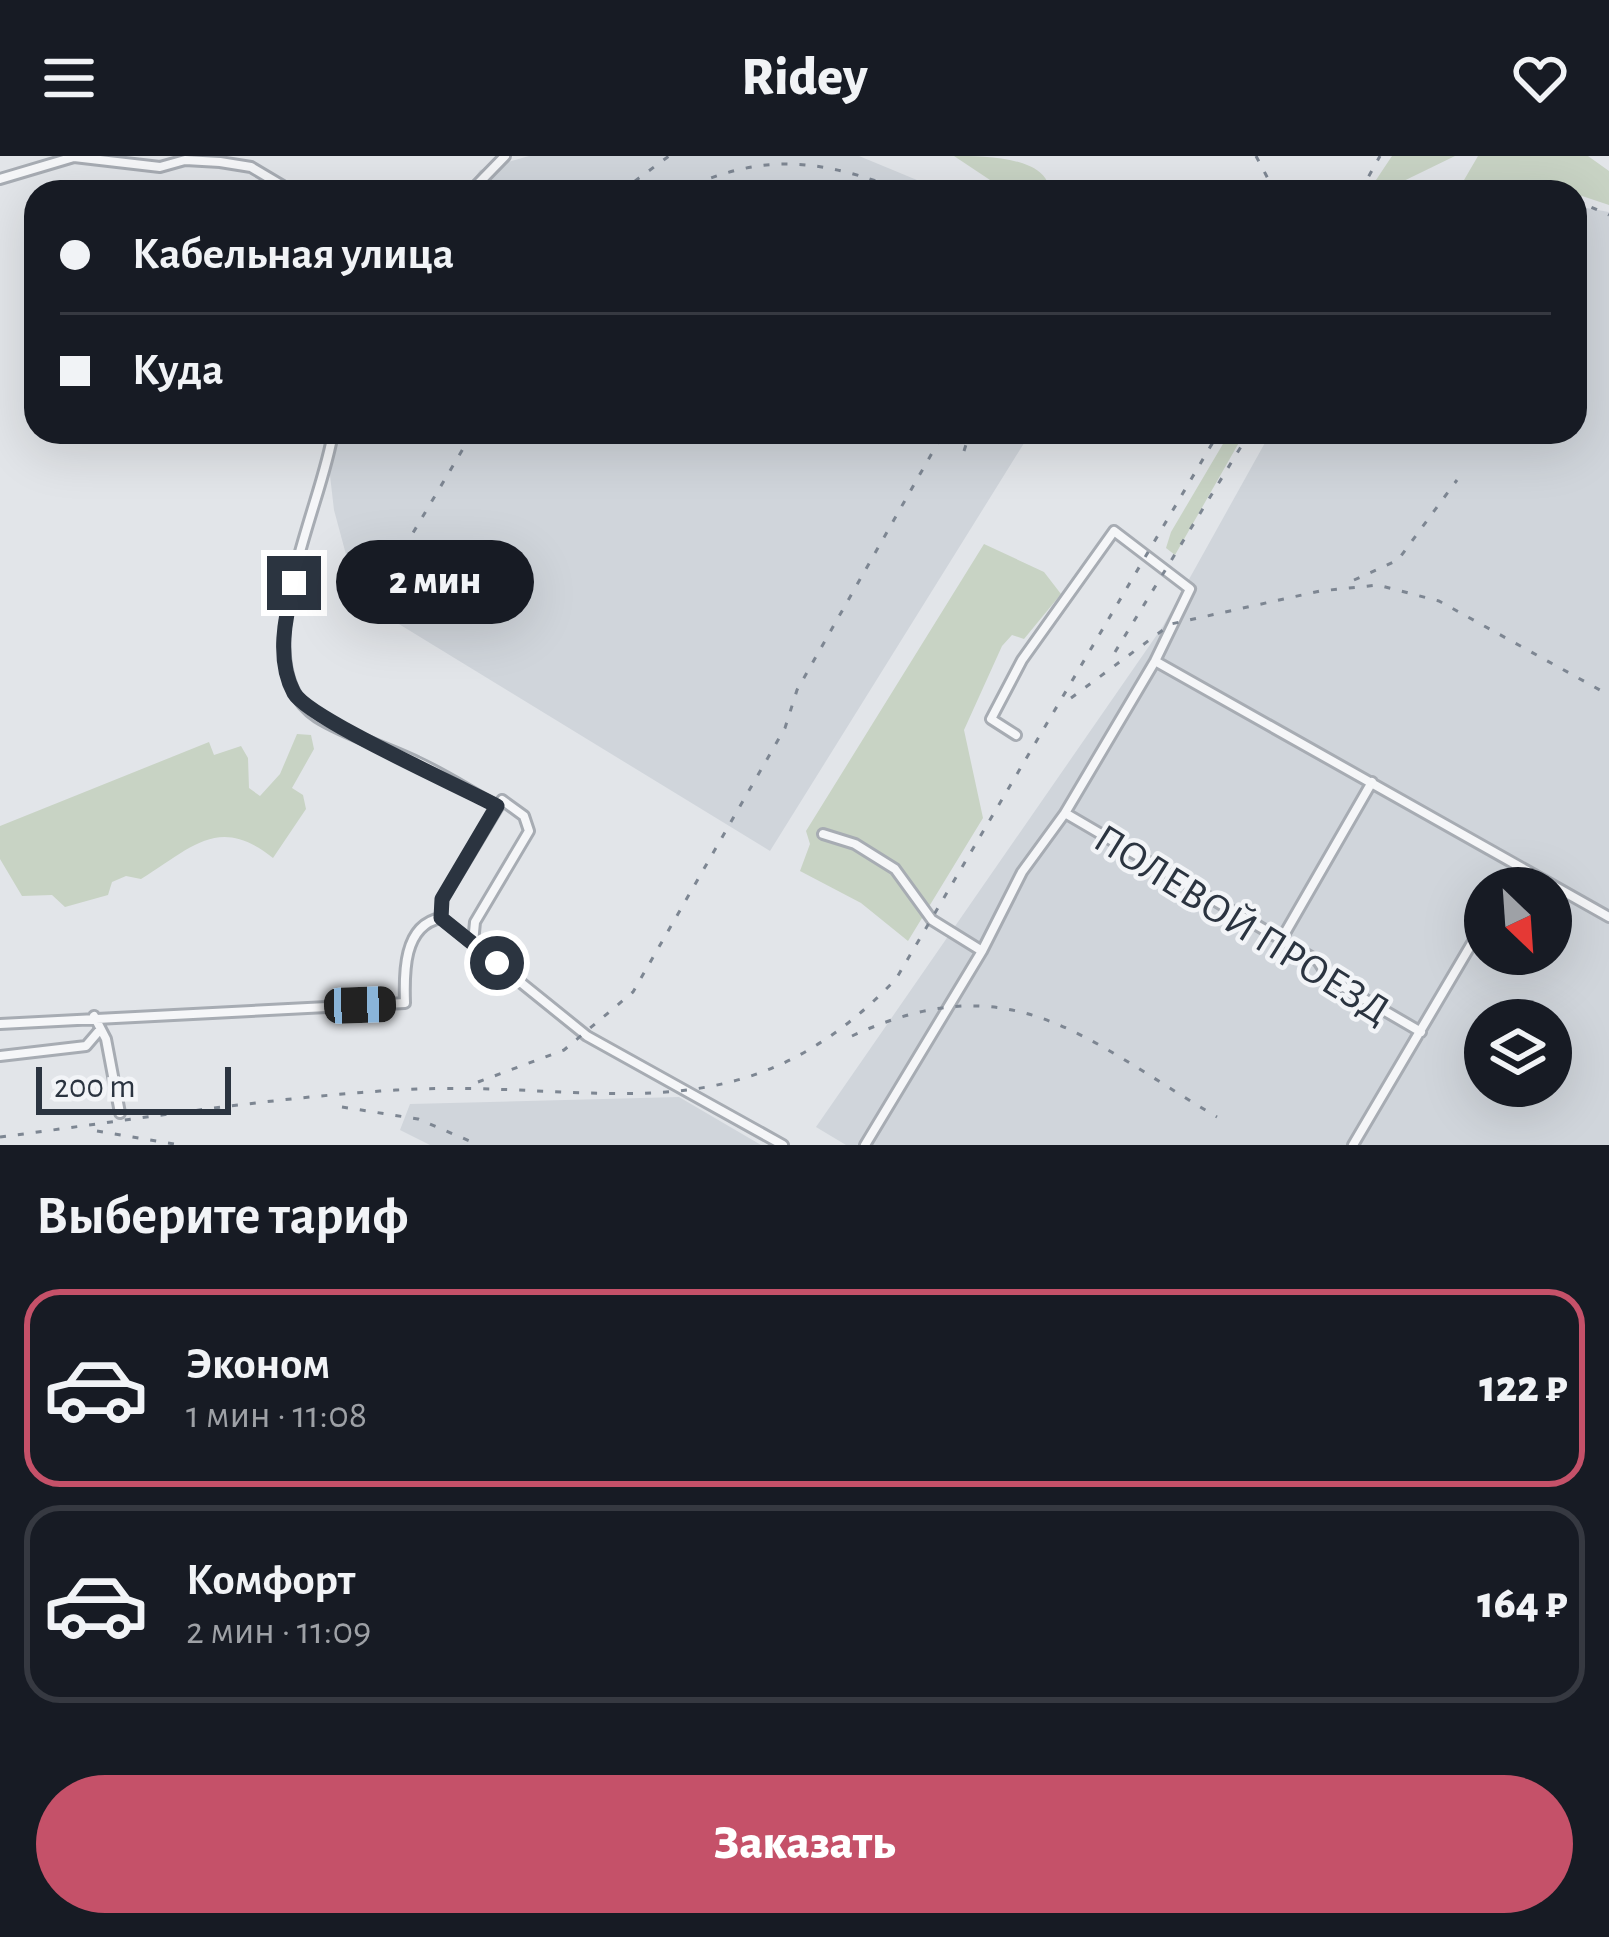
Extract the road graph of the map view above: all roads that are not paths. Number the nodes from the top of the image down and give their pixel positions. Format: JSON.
{"nodes":[{"id":1,"x":505,"y":156,"type":"edge"},
{"id":2,"x":0,"y":179,"type":"edge"},
{"id":3,"x":273,"y":180,"type":"edge"},
{"id":4,"x":482,"y":180,"type":"edge"},
{"id":5,"x":330,"y":444,"type":"edge"},
{"id":6,"x":1155,"y":661,"type":"junction"},
{"id":7,"x":1016,"y":735,"type":"dead end"},
{"id":8,"x":1372,"y":782,"type":"junction"},
{"id":9,"x":497,"y":806,"type":"junction"},
{"id":10,"x":1065,"y":813,"type":"junction"},
{"id":11,"x":824,"y":834,"type":"dead end"},
{"id":12,"x":1514,"y":867,"type":"edge"},
{"id":13,"x":1572,"y":898,"type":"edge"},
{"id":14,"x":1609,"y":917,"type":"edge"},
{"id":15,"x":441,"y":918,"type":"junction"},
{"id":16,"x":1281,"y":940,"type":"junction"},
{"id":17,"x":473,"y":944,"type":"junction"},
{"id":18,"x":982,"y":951,"type":"junction"},
{"id":19,"x":1464,"y":958,"type":"edge"},
{"id":20,"x":94,"y":1016,"type":"junction"},
{"id":21,"x":0,"y":1024,"type":"edge"},
{"id":22,"x":98,"y":1032,"type":"junction"},
{"id":23,"x":1421,"y":1033,"type":"junction"},
{"id":24,"x":0,"y":1056,"type":"edge"},
{"id":25,"x":120,"y":1113,"type":"dead end"},
{"id":26,"x":783,"y":1145,"type":"edge"},
{"id":27,"x":865,"y":1145,"type":"edge"},
{"id":28,"x":1353,"y":1145,"type":"edge"}],
"edges":[{"from":1,"to":4,"type":"street"},
{"from":2,"to":3,"type":"street"},
{"from":5,"to":9,"type":"street"},
{"from":6,"to":7,"type":"street"},
{"from":6,"to":8,"type":"street"},
{"from":6,"to":10,"type":"street"},
{"from":8,"to":12,"type":"street"},
{"from":8,"to":16,"type":"street"},
{"from":9,"to":15,"type":"street"},
{"from":9,"to":17,"type":"street"},
{"from":10,"to":16,"type":"street","name":"ПОЛЕВОЙ ПРОЕЗД"},
{"from":10,"to":18,"type":"street"},
{"from":11,"to":18,"type":"street"},
{"from":13,"to":14,"type":"street"},
{"from":15,"to":17,"type":"street"},
{"from":15,"to":20,"type":"street"},
{"from":16,"to":23,"type":"street","name":"ПОЛЕВОЙ ПРОЕЗД"},
{"from":17,"to":26,"type":"street"},
{"from":18,"to":27,"type":"street"},
{"from":19,"to":23,"type":"street"},
{"from":20,"to":21,"type":"street"},
{"from":20,"to":22,"type":"street"},
{"from":22,"to":24,"type":"street"},
{"from":22,"to":25,"type":"street"},
{"from":23,"to":28,"type":"street"}]}
